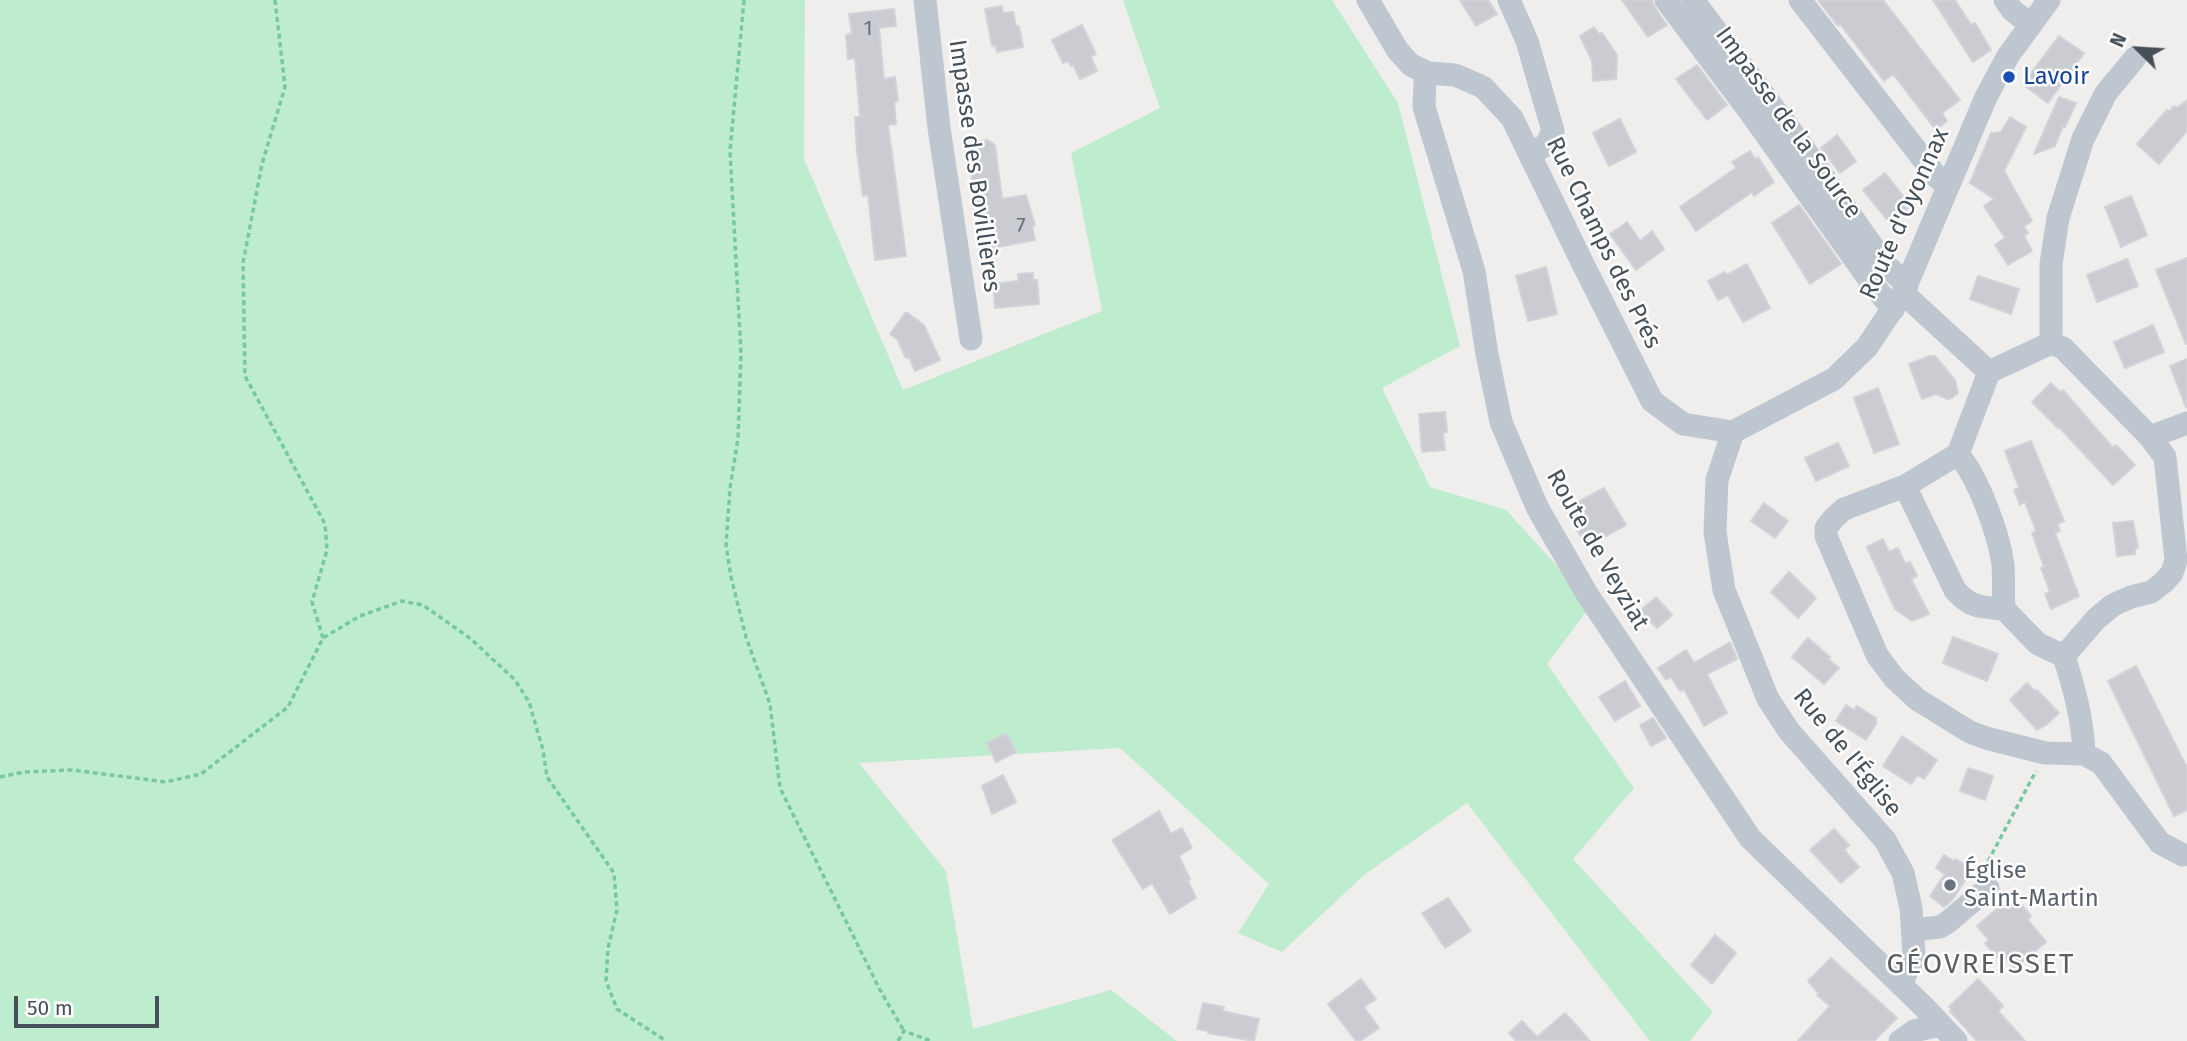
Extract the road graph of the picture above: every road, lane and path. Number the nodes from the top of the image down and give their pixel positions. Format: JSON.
{"nodes":[{"id":1,"x":275,"y":0,"type":"edge"},
{"id":2,"x":744,"y":0,"type":"edge"},
{"id":3,"x":925,"y":0,"type":"edge"},
{"id":4,"x":1368,"y":0,"type":"edge"},
{"id":5,"x":1509,"y":0,"type":"edge"},
{"id":6,"x":1666,"y":0,"type":"edge"},
{"id":7,"x":1693,"y":0,"type":"edge"},
{"id":8,"x":1800,"y":0,"type":"edge"},
{"id":9,"x":2006,"y":0,"type":"edge"},
{"id":10,"x":2049,"y":0,"type":"edge"},
{"id":11,"x":2031,"y":25,"type":"junction"},
{"id":12,"x":2135,"y":58,"type":"dead end"},
{"id":13,"x":1428,"y":74,"type":"junction"},
{"id":14,"x":1531,"y":153,"type":"junction"},
{"id":15,"x":1948,"y":186,"type":"junction"},
{"id":16,"x":1901,"y":296,"type":"junction"},
{"id":17,"x":971,"y":339,"type":"dead end"},
{"id":18,"x":2051,"y":343,"type":"junction"},
{"id":19,"x":1989,"y":372,"type":"junction"},
{"id":20,"x":2187,"y":423,"type":"edge"},
{"id":21,"x":1733,"y":432,"type":"junction"},
{"id":22,"x":2150,"y":437,"type":"junction"},
{"id":23,"x":1958,"y":454,"type":"junction"},
{"id":24,"x":1905,"y":486,"type":"junction"},
{"id":25,"x":2004,"y":609,"type":"junction"},
{"id":26,"x":323,"y":638,"type":"junction"},
{"id":27,"x":2064,"y":656,"type":"junction"},
{"id":28,"x":2045,"y":753,"type":"junction"},
{"id":29,"x":2084,"y":754,"type":"junction"},
{"id":30,"x":0,"y":777,"type":"edge"},
{"id":31,"x":2183,"y":855,"type":"dead end"},
{"id":32,"x":1986,"y":879,"type":"joint"},
{"id":33,"x":1913,"y":930,"type":"junction"},
{"id":34,"x":1901,"y":985,"type":"junction"},
{"id":35,"x":904,"y":1031,"type":"junction"},
{"id":36,"x":1948,"y":1033,"type":"edge"},
{"id":37,"x":666,"y":1041,"type":"edge"},
{"id":38,"x":898,"y":1041,"type":"edge"},
{"id":39,"x":931,"y":1041,"type":"edge"},
{"id":40,"x":1900,"y":1041,"type":"edge"}],
"edges":[{"from":1,"to":26,"type":"path"},
{"from":2,"to":35,"type":"path"},
{"from":3,"to":17,"type":"street","name":"Impasse des Bovillières"},
{"from":4,"to":13,"type":"street"},
{"from":5,"to":14,"type":"street"},
{"from":6,"to":16,"type":"street","name":"Impasse de la Source"},
{"from":7,"to":16,"type":"street"},
{"from":8,"to":15,"type":"street"},
{"from":9,"to":11,"type":"street"},
{"from":10,"to":11,"type":"street","name":"Route d'Oyonnax"},
{"from":11,"to":15,"type":"street","name":"Route d'Oyonnax"},
{"from":12,"to":18,"type":"street"},
{"from":13,"to":14,"type":"street","name":"Rue Champs des Prés"},
{"from":13,"to":34,"type":"street","name":"Route de Veyziat"},
{"from":14,"to":21,"type":"street","name":"Rue Champs des Prés"},
{"from":15,"to":16,"type":"street","name":"Route d'Oyonnax"},
{"from":16,"to":19,"type":"street"},
{"from":16,"to":21,"type":"street","name":"Route d'Oyonnax"},
{"from":18,"to":19,"type":"street"},
{"from":18,"to":22,"type":"street"},
{"from":19,"to":23,"type":"street"},
{"from":20,"to":22,"type":"street"},
{"from":21,"to":33,"type":"street","name":"Rue de l'Église"},
{"from":22,"to":27,"type":"street"},
{"from":23,"to":24,"type":"street"},
{"from":23,"to":25,"type":"street"},
{"from":24,"to":25,"type":"street"},
{"from":24,"to":28,"type":"street"},
{"from":25,"to":27,"type":"street"},
{"from":26,"to":30,"type":"path"},
{"from":26,"to":37,"type":"path"},
{"from":27,"to":29,"type":"street"},
{"from":28,"to":29,"type":"street"},
{"from":28,"to":32,"type":"path"},
{"from":29,"to":31,"type":"street"},
{"from":32,"to":33,"type":"street"},
{"from":33,"to":34,"type":"street","name":"Rue de l'Église"},
{"from":34,"to":36,"type":"street","name":"Route de Veyziat"},
{"from":35,"to":38,"type":"path"},
{"from":35,"to":39,"type":"path"},
{"from":36,"to":40,"type":"street"}]}
